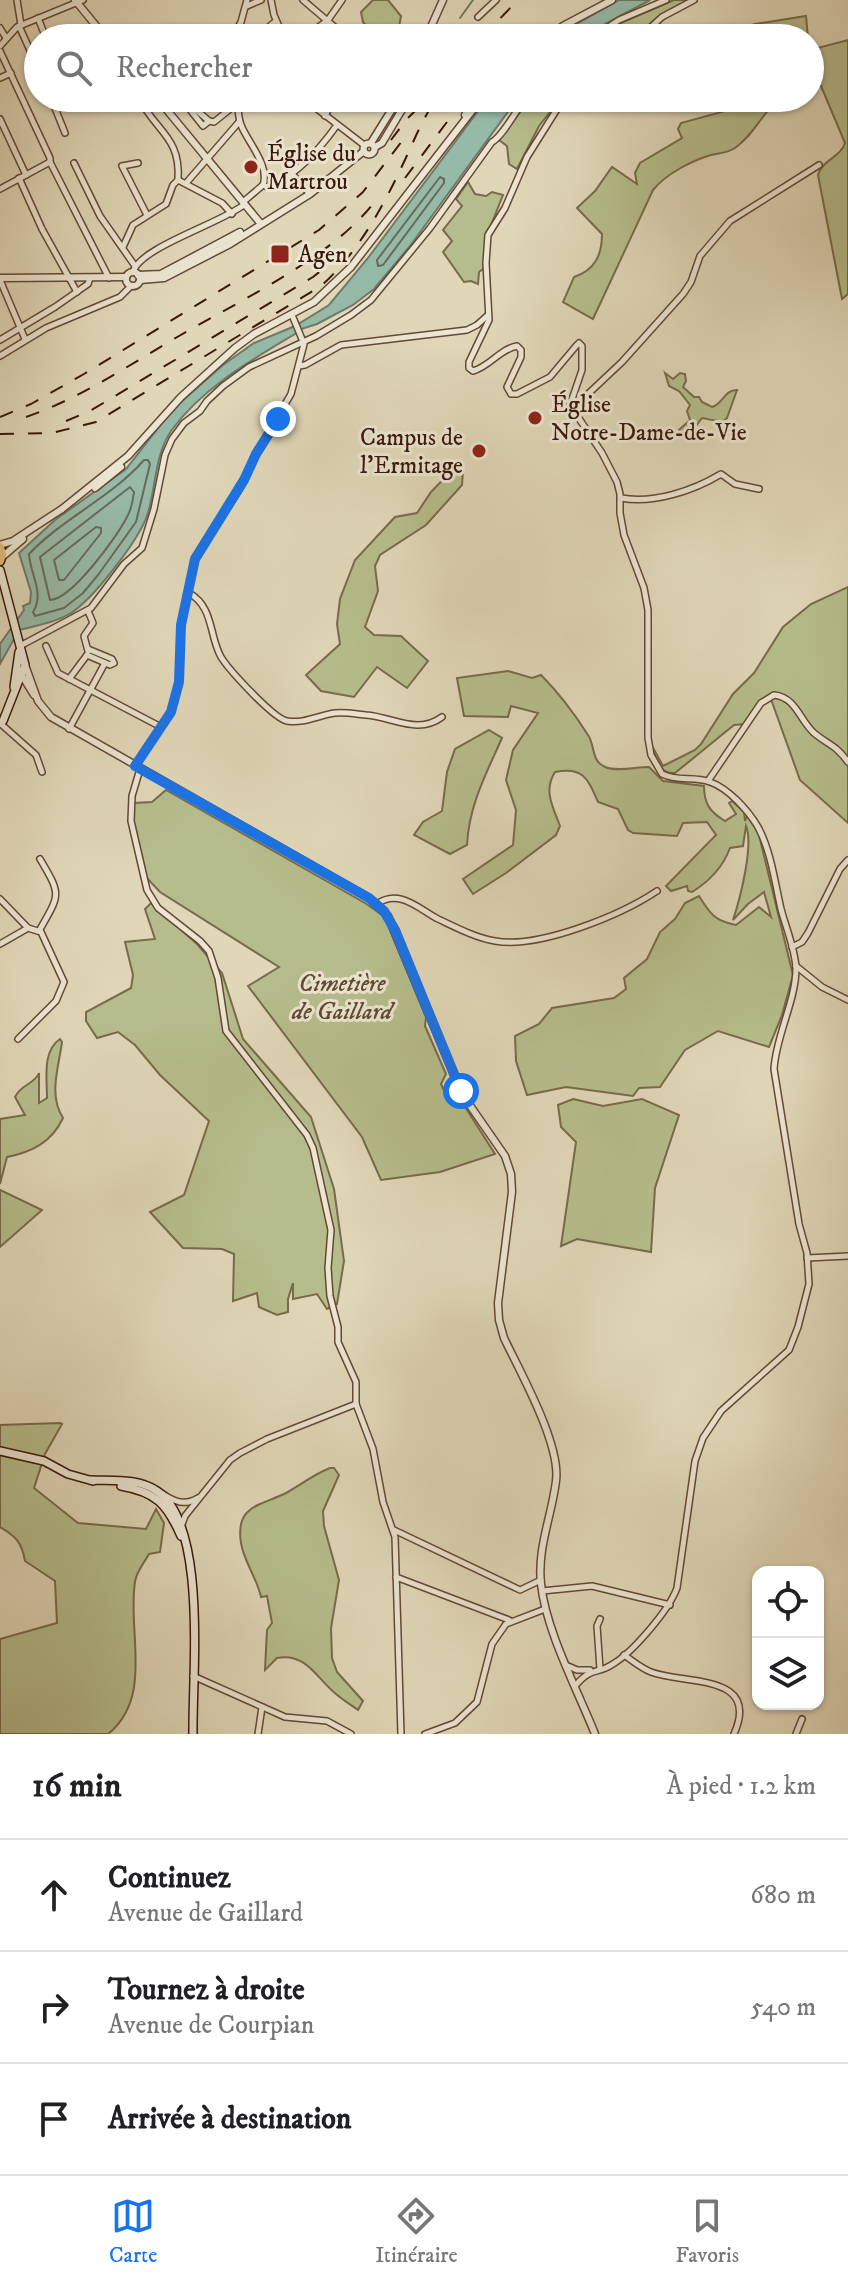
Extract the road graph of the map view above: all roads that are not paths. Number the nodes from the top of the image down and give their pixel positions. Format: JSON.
{"nodes":[{"id":1,"x":261,"y":0,"type":"edge"},
{"id":2,"x":271,"y":0,"type":"edge"},
{"id":3,"x":303,"y":0,"type":"edge"},
{"id":4,"x":342,"y":0,"type":"edge"},
{"id":5,"x":443,"y":0,"type":"edge"},
{"id":6,"x":496,"y":0,"type":"edge"},
{"id":7,"x":612,"y":0,"type":"edge"},
{"id":8,"x":666,"y":0,"type":"edge"},
{"id":9,"x":694,"y":0,"type":"edge"},
{"id":10,"x":78,"y":1,"type":"edge"},
{"id":11,"x":16,"y":2,"type":"edge"},
{"id":12,"x":247,"y":3,"type":"edge"},
{"id":13,"x":478,"y":17,"type":"dead end"},
{"id":14,"x":38,"y":18,"type":"junction"},
{"id":15,"x":328,"y":20,"type":"junction"},
{"id":16,"x":276,"y":21,"type":"junction"},
{"id":17,"x":40,"y":24,"type":"edge"},
{"id":18,"x":96,"y":24,"type":"edge"},
{"id":19,"x":240,"y":24,"type":"edge"},
{"id":20,"x":272,"y":24,"type":"edge"},
{"id":21,"x":277,"y":24,"type":"edge"},
{"id":22,"x":323,"y":24,"type":"edge"},
{"id":23,"x":331,"y":24,"type":"edge"},
{"id":24,"x":432,"y":24,"type":"edge"},
{"id":25,"x":567,"y":24,"type":"edge"},
{"id":26,"x":613,"y":24,"type":"edge"},
{"id":27,"x":654,"y":24,"type":"edge"},
{"id":28,"x":20,"y":25,"type":"junction"},
{"id":29,"x":0,"y":28,"type":"edge"},
{"id":30,"x":24,"y":34,"type":"edge"},
{"id":31,"x":6,"y":38,"type":"junction"},
{"id":32,"x":0,"y":48,"type":"edge"},
{"id":33,"x":11,"y":73,"type":"junction"},
{"id":34,"x":0,"y":78,"type":"edge"},
{"id":35,"x":24,"y":101,"type":"edge"},
{"id":36,"x":29,"y":112,"type":"edge"},
{"id":37,"x":57,"y":112,"type":"edge"},
{"id":38,"x":148,"y":112,"type":"edge"},
{"id":39,"x":168,"y":112,"type":"edge"},
{"id":40,"x":198,"y":112,"type":"edge"},
{"id":41,"x":228,"y":112,"type":"edge"},
{"id":42,"x":238,"y":112,"type":"edge"},
{"id":43,"x":320,"y":112,"type":"edge"},
{"id":44,"x":327,"y":112,"type":"edge"},
{"id":45,"x":390,"y":112,"type":"edge"},
{"id":46,"x":400,"y":112,"type":"edge"},
{"id":47,"x":469,"y":112,"type":"edge"},
{"id":48,"x":471,"y":112,"type":"edge"},
{"id":49,"x":515,"y":112,"type":"edge"},
{"id":50,"x":555,"y":112,"type":"edge"},
{"id":51,"x":325,"y":116,"type":"junction"},
{"id":52,"x":239,"y":122,"type":"junction"},
{"id":53,"x":1,"y":123,"type":"edge"},
{"id":54,"x":337,"y":125,"type":"junction"},
{"id":55,"x":65,"y":133,"type":"dead end"},
{"id":56,"x":453,"y":135,"type":"junction"},
{"id":57,"x":368,"y":147,"type":"junction"},
{"id":58,"x":206,"y":159,"type":"junction"},
{"id":59,"x":50,"y":162,"type":"junction"},
{"id":60,"x":74,"y":163,"type":"dead end"},
{"id":61,"x":138,"y":163,"type":"dead end"},
{"id":62,"x":819,"y":165,"type":"dead end"},
{"id":63,"x":26,"y":175,"type":"junction"},
{"id":64,"x":293,"y":175,"type":"junction"},
{"id":65,"x":19,"y":178,"type":"junction"},
{"id":66,"x":178,"y":180,"type":"junction"},
{"id":67,"x":187,"y":182,"type":"junction"},
{"id":68,"x":263,"y":185,"type":"junction"},
{"id":69,"x":0,"y":189,"type":"edge"},
{"id":70,"x":310,"y":194,"type":"junction"},
{"id":71,"x":244,"y":203,"type":"junction"},
{"id":72,"x":232,"y":214,"type":"junction"},
{"id":73,"x":147,"y":215,"type":"junction"},
{"id":74,"x":259,"y":222,"type":"junction"},
{"id":75,"x":247,"y":232,"type":"junction"},
{"id":76,"x":122,"y":248,"type":"junction"},
{"id":77,"x":137,"y":273,"type":"junction"},
{"id":78,"x":0,"y":278,"type":"edge"},
{"id":79,"x":70,"y":278,"type":"junction"},
{"id":80,"x":90,"y":278,"type":"junction"},
{"id":81,"x":109,"y":278,"type":"junction"},
{"id":82,"x":126,"y":280,"type":"junction"},
{"id":83,"x":77,"y":292,"type":"junction"},
{"id":84,"x":488,"y":314,"type":"junction"},
{"id":85,"x":293,"y":317,"type":"junction"},
{"id":86,"x":20,"y":327,"type":"junction"},
{"id":87,"x":25,"y":339,"type":"junction"},
{"id":88,"x":304,"y":339,"type":"junction"},
{"id":89,"x":0,"y":340,"type":"edge"},
{"id":90,"x":0,"y":356,"type":"edge"},
{"id":91,"x":309,"y":363,"type":"junction"},
{"id":92,"x":299,"y":366,"type":"junction"},
{"id":93,"x":297,"y":376,"type":"junction"},
{"id":94,"x":572,"y":409,"type":"junction"},
{"id":95,"x":759,"y":489,"type":"dead end"},
{"id":96,"x":621,"y":498,"type":"junction"},
{"id":97,"x":44,"y":521,"type":"junction"},
{"id":98,"x":0,"y":552,"type":"edge"},
{"id":99,"x":0,"y":570,"type":"edge"},
{"id":100,"x":2,"y":585,"type":"edge"},
{"id":101,"x":189,"y":593,"type":"junction"},
{"id":102,"x":88,"y":611,"type":"junction"},
{"id":103,"x":19,"y":646,"type":"junction"},
{"id":104,"x":46,"y":646,"type":"dead end"},
{"id":105,"x":87,"y":652,"type":"junction"},
{"id":106,"x":22,"y":662,"type":"junction"},
{"id":107,"x":23,"y":677,"type":"junction"},
{"id":108,"x":69,"y":679,"type":"junction"},
{"id":109,"x":91,"y":690,"type":"junction"},
{"id":110,"x":38,"y":701,"type":"junction"},
{"id":111,"x":442,"y":717,"type":"dead end"},
{"id":112,"x":1,"y":723,"type":"edge"},
{"id":113,"x":161,"y":727,"type":"junction"},
{"id":114,"x":69,"y":729,"type":"junction"},
{"id":115,"x":848,"y":762,"type":"edge"},
{"id":116,"x":137,"y":767,"type":"junction"},
{"id":117,"x":42,"y":772,"type":"dead end"},
{"id":118,"x":708,"y":781,"type":"junction"},
{"id":119,"x":40,"y":859,"type":"dead end"},
{"id":120,"x":848,"y":860,"type":"edge"},
{"id":121,"x":657,"y":891,"type":"dead end"},
{"id":122,"x":0,"y":899,"type":"edge"},
{"id":123,"x":377,"y":904,"type":"junction"},
{"id":124,"x":28,"y":928,"type":"junction"},
{"id":125,"x":39,"y":931,"type":"junction"},
{"id":126,"x":0,"y":944,"type":"edge"},
{"id":127,"x":792,"y":947,"type":"junction"},
{"id":128,"x":796,"y":966,"type":"junction"},
{"id":129,"x":807,"y":975,"type":"junction"},
{"id":130,"x":795,"y":976,"type":"junction"},
{"id":131,"x":848,"y":1000,"type":"edge"},
{"id":132,"x":18,"y":1039,"type":"dead end"},
{"id":133,"x":848,"y":1256,"type":"edge"},
{"id":134,"x":807,"y":1258,"type":"junction"},
{"id":135,"x":356,"y":1404,"type":"junction"},
{"id":136,"x":0,"y":1451,"type":"edge"},
{"id":137,"x":91,"y":1480,"type":"junction"},
{"id":138,"x":213,"y":1483,"type":"junction"},
{"id":139,"x":159,"y":1492,"type":"junction"},
{"id":140,"x":190,"y":1502,"type":"junction"},
{"id":141,"x":177,"y":1517,"type":"junction"},
{"id":142,"x":393,"y":1530,"type":"junction"},
{"id":143,"x":396,"y":1577,"type":"junction"},
{"id":144,"x":541,"y":1580,"type":"junction"},
{"id":145,"x":413,"y":1583,"type":"junction"},
{"id":146,"x":542,"y":1591,"type":"junction"},
{"id":147,"x":397,"y":1592,"type":"junction"},
{"id":148,"x":670,"y":1605,"type":"junction"},
{"id":149,"x":545,"y":1609,"type":"junction"},
{"id":150,"x":497,"y":1617,"type":"junction"},
{"id":151,"x":600,"y":1619,"type":"dead end"},
{"id":152,"x":509,"y":1621,"type":"junction"},
{"id":153,"x":492,"y":1644,"type":"junction"},
{"id":154,"x":624,"y":1655,"type":"junction"},
{"id":155,"x":568,"y":1666,"type":"junction"},
{"id":156,"x":597,"y":1669,"type":"junction"},
{"id":157,"x":193,"y":1676,"type":"junction"},
{"id":158,"x":576,"y":1685,"type":"junction"},
{"id":159,"x":262,"y":1707,"type":"junction"},
{"id":160,"x":802,"y":1719,"type":"dead end"},
{"id":161,"x":193,"y":1734,"type":"edge"},
{"id":162,"x":258,"y":1734,"type":"edge"},
{"id":163,"x":351,"y":1734,"type":"edge"},
{"id":164,"x":401,"y":1734,"type":"edge"},
{"id":165,"x":408,"y":1734,"type":"edge"},
{"id":166,"x":426,"y":1734,"type":"edge"},
{"id":167,"x":595,"y":1734,"type":"edge"},
{"id":168,"x":734,"y":1734,"type":"edge"},
{"id":169,"x":796,"y":1734,"type":"edge"}],
"edges":[{"from":1,"to":12,"type":"street"},
{"from":2,"to":16,"type":"street"},
{"from":3,"to":15,"type":"street"},
{"from":4,"to":15,"type":"street"},
{"from":5,"to":24,"type":"street"},
{"from":6,"to":13,"type":"street"},
{"from":7,"to":25,"type":"street"},
{"from":8,"to":26,"type":"street"},
{"from":9,"to":27,"type":"street"},
{"from":10,"to":14,"type":"street"},
{"from":10,"to":18,"type":"street"},
{"from":11,"to":28,"type":"street"},
{"from":12,"to":19,"type":"street"},
{"from":14,"to":17,"type":"street"},
{"from":14,"to":28,"type":"street"},
{"from":15,"to":22,"type":"street"},
{"from":15,"to":23,"type":"street"},
{"from":16,"to":20,"type":"street"},
{"from":16,"to":21,"type":"street"},
{"from":28,"to":30,"type":"street"},
{"from":28,"to":31,"type":"street"},
{"from":29,"to":31,"type":"street"},
{"from":31,"to":32,"type":"street"},
{"from":32,"to":33,"type":"street"},
{"from":33,"to":34,"type":"street"},
{"from":33,"to":35,"type":"street"},
{"from":36,"to":59,"type":"street"},
{"from":37,"to":55,"type":"street"},
{"from":38,"to":66,"type":"street"},
{"from":39,"to":58,"type":"street"},
{"from":40,"to":41,"type":"street"},
{"from":42,"to":52,"type":"street"},
{"from":43,"to":51,"type":"street"},
{"from":44,"to":51,"type":"street"},
{"from":45,"to":57,"type":"street"},
{"from":46,"to":57,"type":"street"},
{"from":47,"to":56,"type":"street"},
{"from":48,"to":56,"type":"street"},
{"from":49,"to":88,"type":"street"},
{"from":50,"to":84,"type":"street"},
{"from":51,"to":54,"type":"street"},
{"from":52,"to":58,"type":"street"},
{"from":52,"to":68,"type":"street"},
{"from":53,"to":63,"type":"street"},
{"from":54,"to":57,"type":"street"},
{"from":54,"to":64,"type":"street"},
{"from":56,"to":85,"type":"street"},
{"from":57,"to":70,"type":"street"},
{"from":58,"to":67,"type":"street"},
{"from":58,"to":71,"type":"street"},
{"from":59,"to":63,"type":"street"},
{"from":59,"to":81,"type":"street"},
{"from":60,"to":76,"type":"street"},
{"from":61,"to":73,"type":"street"},
{"from":62,"to":94,"type":"street"},
{"from":63,"to":65,"type":"street"},
{"from":64,"to":68,"type":"street"},
{"from":64,"to":70,"type":"street"},
{"from":65,"to":69,"type":"street"},
{"from":65,"to":79,"type":"street"},
{"from":66,"to":67,"type":"street"},
{"from":66,"to":73,"type":"street"},
{"from":67,"to":72,"type":"street"},
{"from":68,"to":71,"type":"street"},
{"from":70,"to":74,"type":"street"},
{"from":71,"to":72,"type":"street"},
{"from":71,"to":74,"type":"street"},
{"from":72,"to":77,"type":"street"},
{"from":73,"to":76,"type":"street"},
{"from":74,"to":75,"type":"street"},
{"from":75,"to":77,"type":"street"},
{"from":75,"to":77,"type":"street"},
{"from":76,"to":77,"type":"street"},
{"from":77,"to":82,"type":"street"},
{"from":77,"to":82,"type":"street"},
{"from":78,"to":79,"type":"street"},
{"from":78,"to":86,"type":"street"},
{"from":79,"to":80,"type":"street"},
{"from":79,"to":83,"type":"street"},
{"from":80,"to":81,"type":"street"},
{"from":80,"to":83,"type":"street"},
{"from":81,"to":82,"type":"street"},
{"from":82,"to":87,"type":"street"},
{"from":83,"to":86,"type":"street"},
{"from":84,"to":91,"type":"street"},
{"from":84,"to":94,"type":"street"},
{"from":85,"to":88,"type":"street"},
{"from":85,"to":97,"type":"street"},
{"from":86,"to":87,"type":"street"},
{"from":86,"to":89,"type":"street"},
{"from":87,"to":90,"type":"street"},
{"from":88,"to":92,"type":"street"},
{"from":88,"to":102,"type":"street"},
{"from":91,"to":92,"type":"street"},
{"from":91,"to":93,"type":"street"},
{"from":92,"to":93,"type":"street"},
{"from":93,"to":101,"type":"street"},
{"from":94,"to":96,"type":"street"},
{"from":95,"to":96,"type":"street"},
{"from":96,"to":118,"type":"street"},
{"from":97,"to":98,"type":"street"},
{"from":97,"to":98,"type":"street"},
{"from":99,"to":100,"type":"main road"},
{"from":100,"to":103,"type":"main road"},
{"from":101,"to":111,"type":"street"},
{"from":101,"to":113,"type":"street"},
{"from":102,"to":103,"type":"street"},
{"from":102,"to":105,"type":"street"},
{"from":103,"to":106,"type":"main road"},
{"from":104,"to":108,"type":"street"},
{"from":105,"to":108,"type":"street"},
{"from":105,"to":109,"type":"street"},
{"from":106,"to":107,"type":"main road"},
{"from":106,"to":110,"type":"street"},
{"from":106,"to":112,"type":"main road"},
{"from":107,"to":110,"type":"street"},
{"from":107,"to":112,"type":"main road"},
{"from":108,"to":109,"type":"street"},
{"from":109,"to":113,"type":"street"},
{"from":109,"to":114,"type":"street"},
{"from":110,"to":114,"type":"street"},
{"from":112,"to":117,"type":"street"},
{"from":113,"to":116,"type":"street"},
{"from":114,"to":116,"type":"street"},
{"from":115,"to":118,"type":"street"},
{"from":116,"to":123,"type":"street"},
{"from":116,"to":135,"type":"street"},
{"from":118,"to":127,"type":"street"},
{"from":119,"to":125,"type":"street"},
{"from":120,"to":127,"type":"street"},
{"from":121,"to":123,"type":"street"},
{"from":122,"to":124,"type":"street"},
{"from":123,"to":144,"type":"street"},
{"from":124,"to":125,"type":"street"},
{"from":124,"to":126,"type":"street"},
{"from":125,"to":132,"type":"street"},
{"from":127,"to":128,"type":"street"},
{"from":128,"to":129,"type":"street"},
{"from":128,"to":130,"type":"street"},
{"from":129,"to":130,"type":"street"},
{"from":129,"to":131,"type":"street"},
{"from":130,"to":134,"type":"street"},
{"from":133,"to":134,"type":"street"},
{"from":134,"to":148,"type":"street"},
{"from":135,"to":138,"type":"street"},
{"from":135,"to":142,"type":"street"},
{"from":136,"to":137,"type":"main road"},
{"from":137,"to":139,"type":"main road"},
{"from":137,"to":141,"type":"main road"},
{"from":138,"to":140,"type":"street"},
{"from":138,"to":141,"type":"street"},
{"from":139,"to":140,"type":"street"},
{"from":139,"to":141,"type":"main road"},
{"from":140,"to":141,"type":"street"},
{"from":141,"to":157,"type":"main road"},
{"from":142,"to":143,"type":"street"},
{"from":142,"to":144,"type":"street"},
{"from":143,"to":145,"type":"street"},
{"from":143,"to":147,"type":"street"},
{"from":144,"to":146,"type":"street"},
{"from":145,"to":147,"type":"street"},
{"from":145,"to":150,"type":"street"},
{"from":146,"to":148,"type":"street"},
{"from":146,"to":149,"type":"street"},
{"from":147,"to":164,"type":"street"},
{"from":148,"to":154,"type":"street"},
{"from":149,"to":152,"type":"street"},
{"from":149,"to":155,"type":"street"},
{"from":150,"to":152,"type":"street"},
{"from":150,"to":153,"type":"street"},
{"from":151,"to":156,"type":"street"},
{"from":152,"to":153,"type":"street"},
{"from":153,"to":166,"type":"street"},
{"from":154,"to":156,"type":"street"},
{"from":154,"to":168,"type":"street"},
{"from":155,"to":156,"type":"street"},
{"from":155,"to":158,"type":"street"},
{"from":156,"to":158,"type":"street"},
{"from":157,"to":159,"type":"street"},
{"from":157,"to":161,"type":"main road"},
{"from":158,"to":167,"type":"street"},
{"from":159,"to":162,"type":"street"},
{"from":159,"to":163,"type":"street"},
{"from":160,"to":169,"type":"street"},
{"from":164,"to":165,"type":"street"}]}
